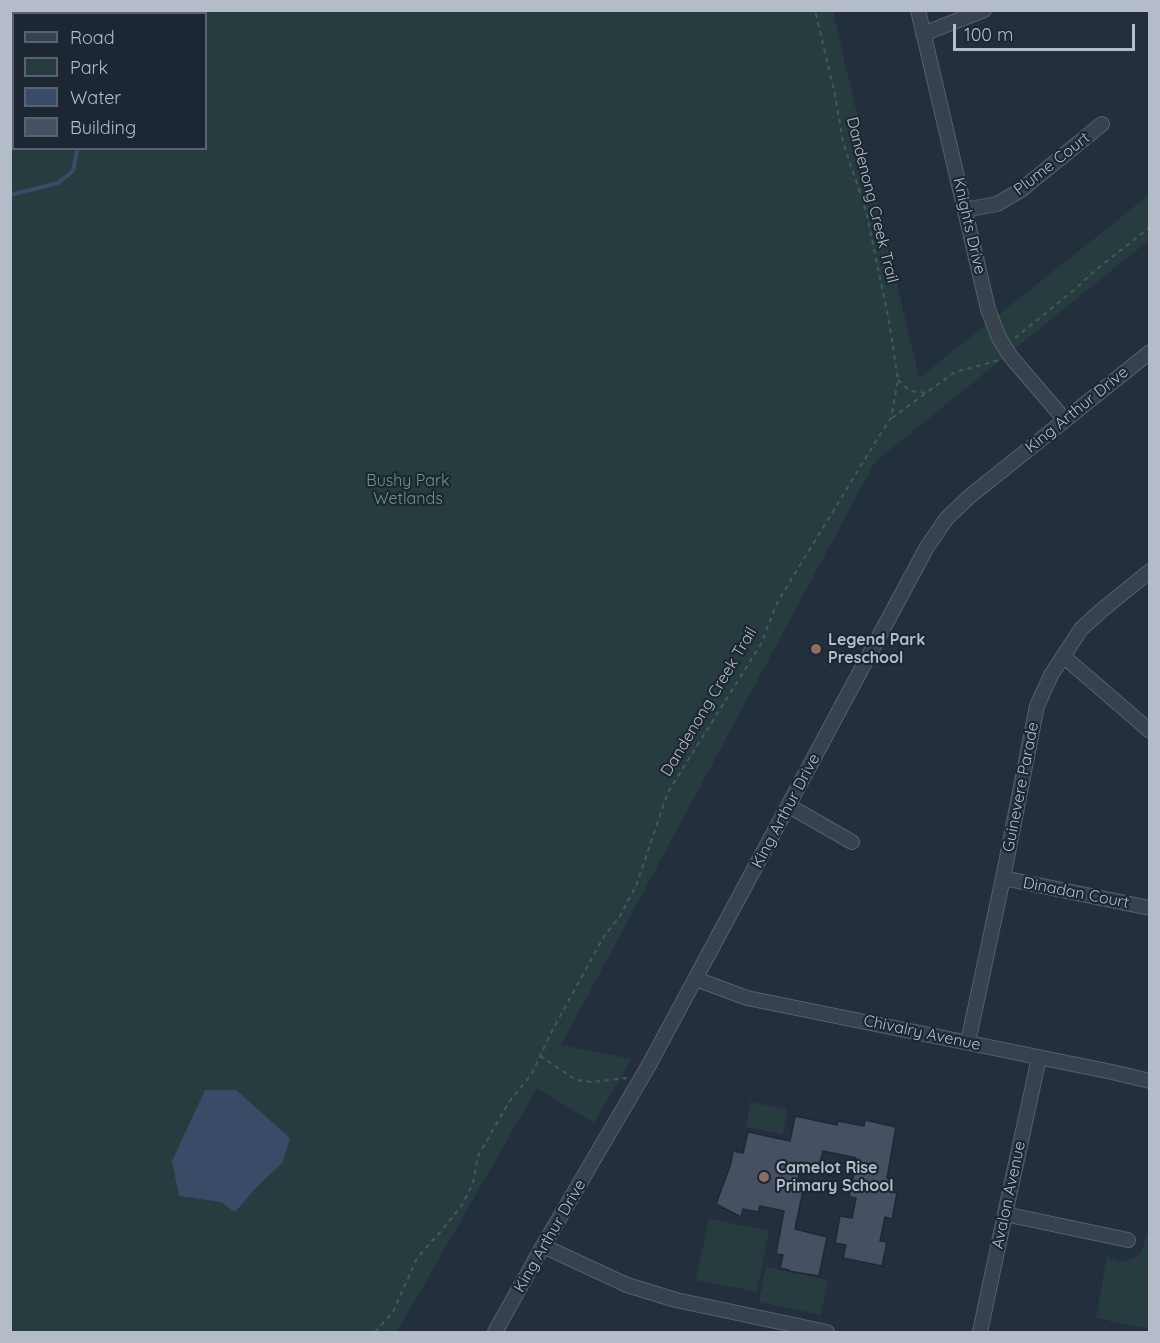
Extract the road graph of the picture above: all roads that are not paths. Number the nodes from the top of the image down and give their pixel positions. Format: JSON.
{"nodes":[{"id":1,"x":918,"y":10,"type":"edge"},
{"id":2,"x":984,"y":10,"type":"edge"},
{"id":3,"x":923,"y":34,"type":"junction"},
{"id":4,"x":1102,"y":124,"type":"dead end"},
{"id":5,"x":965,"y":210,"type":"junction"},
{"id":6,"x":1146,"y":361,"type":"edge"},
{"id":7,"x":1065,"y":420,"type":"junction"},
{"id":8,"x":1149,"y":571,"type":"edge"},
{"id":9,"x":1063,"y":656,"type":"junction"},
{"id":10,"x":1149,"y":731,"type":"edge"},
{"id":11,"x":789,"y":806,"type":"junction"},
{"id":12,"x":852,"y":843,"type":"dead end"},
{"id":13,"x":1003,"y":878,"type":"junction"},
{"id":14,"x":1149,"y":908,"type":"edge"},
{"id":15,"x":696,"y":979,"type":"junction"},
{"id":16,"x":968,"y":1042,"type":"junction"},
{"id":17,"x":1039,"y":1058,"type":"junction"},
{"id":18,"x":1149,"y":1081,"type":"edge"},
{"id":19,"x":1005,"y":1214,"type":"junction"},
{"id":20,"x":1128,"y":1240,"type":"dead end"},
{"id":21,"x":543,"y":1246,"type":"junction"},
{"id":22,"x":495,"y":1332,"type":"edge"},
{"id":23,"x":827,"y":1332,"type":"edge"},
{"id":24,"x":980,"y":1332,"type":"edge"}],
"edges":[{"from":1,"to":3,"type":"street","name":"Knights Drive"},
{"from":2,"to":3,"type":"street"},
{"from":3,"to":5,"type":"street","name":"Knights Drive"},
{"from":4,"to":5,"type":"street","name":"Plume Court"},
{"from":5,"to":7,"type":"street","name":"Knights Drive"},
{"from":6,"to":7,"type":"street","name":"King Arthur Drive"},
{"from":7,"to":11,"type":"street","name":"King Arthur Drive"},
{"from":8,"to":9,"type":"street","name":"Guinevere Parade"},
{"from":9,"to":10,"type":"street"},
{"from":9,"to":13,"type":"street","name":"Guinevere Parade"},
{"from":11,"to":12,"type":"street"},
{"from":11,"to":15,"type":"street","name":"King Arthur Drive"},
{"from":13,"to":14,"type":"street","name":"Dinadan Court"},
{"from":13,"to":16,"type":"street","name":"Guinevere Parade"},
{"from":15,"to":16,"type":"street","name":"Chivalry Avenue"},
{"from":15,"to":21,"type":"street","name":"King Arthur Drive"},
{"from":16,"to":17,"type":"street","name":"Chivalry Avenue"},
{"from":17,"to":18,"type":"street","name":"Chivalry Avenue"},
{"from":17,"to":19,"type":"street","name":"Avalon Avenue"},
{"from":19,"to":20,"type":"street"},
{"from":19,"to":24,"type":"street","name":"Avalon Avenue"},
{"from":21,"to":22,"type":"street","name":"King Arthur Drive"},
{"from":21,"to":23,"type":"street"}]}
